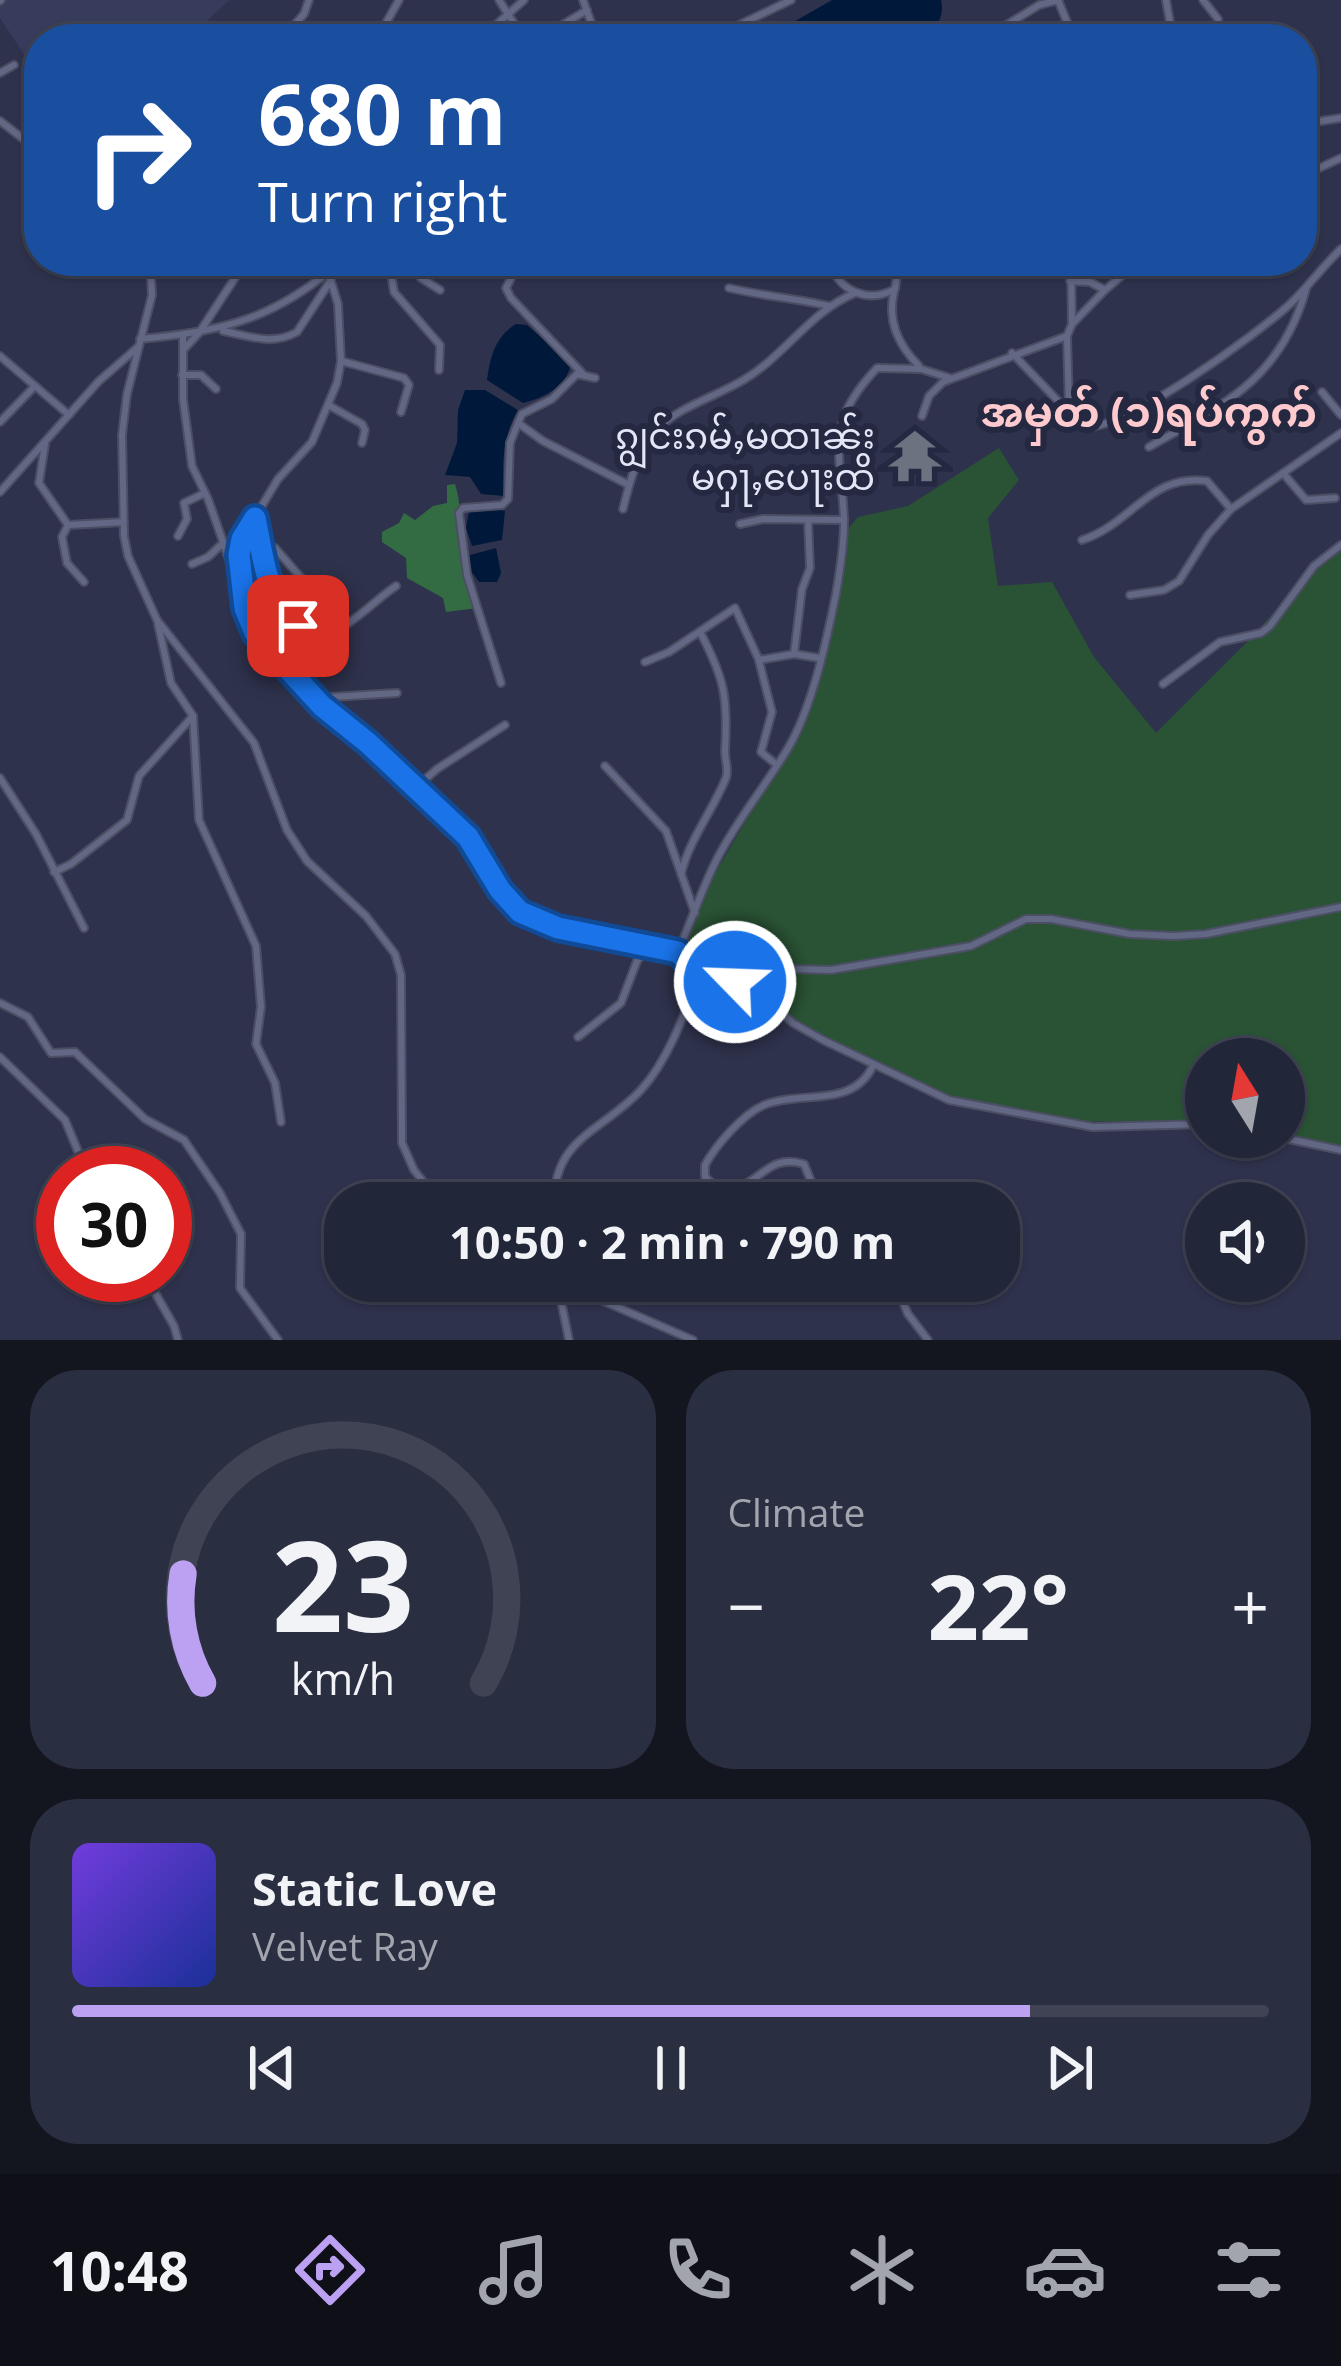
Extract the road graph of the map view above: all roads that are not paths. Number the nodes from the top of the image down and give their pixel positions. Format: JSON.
{"nodes":[{"id":1,"x":499,"y":0,"type":"edge"},
{"id":2,"x":524,"y":0,"type":"edge"},
{"id":3,"x":583,"y":0,"type":"edge"},
{"id":4,"x":791,"y":0,"type":"edge"},
{"id":5,"x":1058,"y":0,"type":"edge"},
{"id":6,"x":1203,"y":0,"type":"edge"},
{"id":7,"x":587,"y":10,"type":"junction"},
{"id":8,"x":507,"y":13,"type":"junction"},
{"id":9,"x":1218,"y":20,"type":"dead end"},
{"id":10,"x":496,"y":24,"type":"edge"},
{"id":11,"x":514,"y":24,"type":"edge"},
{"id":12,"x":564,"y":24,"type":"edge"},
{"id":13,"x":592,"y":24,"type":"edge"},
{"id":14,"x":741,"y":24,"type":"edge"},
{"id":15,"x":1008,"y":24,"type":"edge"},
{"id":16,"x":14,"y":65,"type":"dead end"},
{"id":17,"x":0,"y":73,"type":"edge"},
{"id":18,"x":0,"y":121,"type":"edge"},
{"id":19,"x":24,"y":139,"type":"edge"},
{"id":20,"x":1341,"y":249,"type":"edge"},
{"id":21,"x":1317,"y":274,"type":"edge"},
{"id":22,"x":151,"y":276,"type":"edge"},
{"id":23,"x":236,"y":276,"type":"edge"},
{"id":24,"x":330,"y":276,"type":"junction"},
{"id":25,"x":391,"y":276,"type":"edge"},
{"id":26,"x":420,"y":276,"type":"edge"},
{"id":27,"x":512,"y":276,"type":"edge"},
{"id":28,"x":834,"y":276,"type":"edge"},
{"id":29,"x":897,"y":276,"type":"edge"},
{"id":30,"x":1070,"y":276,"type":"edge"},
{"id":31,"x":1122,"y":276,"type":"edge"},
{"id":32,"x":1316,"y":276,"type":"edge"},
{"id":33,"x":1070,"y":280,"type":"junction"},
{"id":34,"x":1307,"y":285,"type":"junction"},
{"id":35,"x":729,"y":288,"type":"dead end"},
{"id":36,"x":895,"y":289,"type":"junction"},
{"id":37,"x":440,"y":290,"type":"dead end"},
{"id":38,"x":1106,"y":290,"type":"junction"},
{"id":39,"x":855,"y":293,"type":"junction"},
{"id":40,"x":829,"y":306,"type":"junction"},
{"id":41,"x":1072,"y":324,"type":"junction"},
{"id":42,"x":218,"y":330,"type":"junction"},
{"id":43,"x":199,"y":333,"type":"junction"},
{"id":44,"x":183,"y":335,"type":"junction"},
{"id":45,"x":1067,"y":336,"type":"junction"},
{"id":46,"x":139,"y":343,"type":"junction"},
{"id":47,"x":184,"y":349,"type":"junction"},
{"id":48,"x":1012,"y":353,"type":"junction"},
{"id":49,"x":0,"y":356,"type":"edge"},
{"id":50,"x":341,"y":361,"type":"junction"},
{"id":51,"x":921,"y":369,"type":"junction"},
{"id":52,"x":439,"y":370,"type":"dead end"},
{"id":53,"x":582,"y":374,"type":"junction"},
{"id":54,"x":182,"y":376,"type":"junction"},
{"id":55,"x":595,"y":378,"type":"dead end"},
{"id":56,"x":950,"y":378,"type":"junction"},
{"id":57,"x":35,"y":386,"type":"junction"},
{"id":58,"x":216,"y":388,"type":"dead end"},
{"id":59,"x":1322,"y":392,"type":"dead end"},
{"id":60,"x":330,"y":406,"type":"junction"},
{"id":61,"x":1070,"y":411,"type":"junction"},
{"id":62,"x":400,"y":412,"type":"dead end"},
{"id":63,"x":69,"y":415,"type":"junction"},
{"id":64,"x":1341,"y":415,"type":"edge"},
{"id":65,"x":922,"y":416,"type":"dead end"},
{"id":66,"x":0,"y":422,"type":"edge"},
{"id":67,"x":518,"y":424,"type":"junction"},
{"id":68,"x":1341,"y":433,"type":"edge"},
{"id":69,"x":46,"y":440,"type":"junction"},
{"id":70,"x":362,"y":443,"type":"dead end"},
{"id":71,"x":1149,"y":447,"type":"dead end"},
{"id":72,"x":1283,"y":473,"type":"junction"},
{"id":73,"x":629,"y":485,"type":"junction"},
{"id":74,"x":0,"y":492,"type":"edge"},
{"id":75,"x":205,"y":493,"type":"junction"},
{"id":76,"x":1335,"y":499,"type":"dead end"},
{"id":77,"x":623,"y":509,"type":"dead end"},
{"id":78,"x":1231,"y":509,"type":"junction"},
{"id":79,"x":255,"y":518,"type":"junction"},
{"id":80,"x":844,"y":520,"type":"junction"},
{"id":81,"x":808,"y":521,"type":"junction"},
{"id":82,"x":124,"y":522,"type":"junction"},
{"id":83,"x":740,"y":524,"type":"dead end"},
{"id":84,"x":68,"y":525,"type":"junction"},
{"id":85,"x":178,"y":536,"type":"dead end"},
{"id":86,"x":1082,"y":540,"type":"dead end"},
{"id":87,"x":1341,"y":544,"type":"edge"},
{"id":88,"x":220,"y":545,"type":"junction"},
{"id":89,"x":261,"y":545,"type":"junction"},
{"id":90,"x":192,"y":564,"type":"dead end"},
{"id":91,"x":303,"y":580,"type":"dead end"},
{"id":92,"x":84,"y":582,"type":"dead end"},
{"id":93,"x":395,"y":586,"type":"dead end"},
{"id":94,"x":1130,"y":595,"type":"dead end"},
{"id":95,"x":245,"y":608,"type":"junction"},
{"id":96,"x":157,"y":620,"type":"junction"},
{"id":97,"x":700,"y":632,"type":"junction"},
{"id":98,"x":794,"y":654,"type":"junction"},
{"id":99,"x":819,"y":658,"type":"junction"},
{"id":100,"x":759,"y":660,"type":"junction"},
{"id":101,"x":645,"y":662,"type":"dead end"},
{"id":102,"x":501,"y":683,"type":"dead end"},
{"id":103,"x":1163,"y":684,"type":"dead end"},
{"id":104,"x":397,"y":692,"type":"dead end"},
{"id":105,"x":315,"y":698,"type":"junction"},
{"id":106,"x":193,"y":716,"type":"junction"},
{"id":107,"x":505,"y":725,"type":"dead end"},
{"id":108,"x":777,"y":765,"type":"junction"},
{"id":109,"x":605,"y":766,"type":"dead end"},
{"id":110,"x":0,"y":778,"type":"edge"},
{"id":111,"x":414,"y":789,"type":"junction"},
{"id":112,"x":54,"y":872,"type":"junction"},
{"id":113,"x":682,"y":874,"type":"junction"},
{"id":114,"x":1341,"y":907,"type":"edge"},
{"id":115,"x":695,"y":913,"type":"junction"},
{"id":116,"x":84,"y":928,"type":"dead end"},
{"id":117,"x":647,"y":948,"type":"junction"},
{"id":118,"x":678,"y":952,"type":"junction"},
{"id":119,"x":712,"y":973,"type":"junction"},
{"id":120,"x":699,"y":975,"type":"junction"},
{"id":121,"x":0,"y":1003,"type":"edge"},
{"id":122,"x":578,"y":1037,"type":"dead end"},
{"id":123,"x":0,"y":1057,"type":"edge"},
{"id":124,"x":873,"y":1066,"type":"junction"},
{"id":125,"x":281,"y":1123,"type":"dead end"},
{"id":126,"x":1185,"y":1125,"type":"edge"},
{"id":127,"x":1305,"y":1142,"type":"edge"},
{"id":128,"x":76,"y":1146,"type":"edge"},
{"id":129,"x":1341,"y":1150,"type":"edge"},
{"id":130,"x":423,"y":1182,"type":"edge"},
{"id":131,"x":556,"y":1182,"type":"edge"},
{"id":132,"x":709,"y":1182,"type":"edge"},
{"id":133,"x":751,"y":1182,"type":"edge"},
{"id":134,"x":811,"y":1182,"type":"edge"},
{"id":135,"x":160,"y":1302,"type":"edge"},
{"id":136,"x":561,"y":1302,"type":"edge"},
{"id":137,"x":605,"y":1302,"type":"edge"},
{"id":138,"x":903,"y":1302,"type":"edge"},
{"id":139,"x":178,"y":1340,"type":"edge"},
{"id":140,"x":278,"y":1340,"type":"edge"},
{"id":141,"x":569,"y":1340,"type":"edge"},
{"id":142,"x":693,"y":1340,"type":"edge"},
{"id":143,"x":928,"y":1340,"type":"edge"}],
"edges":[{"from":1,"to":8,"type":"street"},
{"from":2,"to":8,"type":"street"},
{"from":3,"to":7,"type":"street"},
{"from":4,"to":14,"type":"street"},
{"from":5,"to":15,"type":"street"},
{"from":6,"to":9,"type":"street"},
{"from":7,"to":12,"type":"street"},
{"from":7,"to":13,"type":"street"},
{"from":8,"to":10,"type":"street"},
{"from":8,"to":11,"type":"street"},
{"from":16,"to":17,"type":"street"},
{"from":18,"to":19,"type":"street"},
{"from":20,"to":21,"type":"street"},
{"from":22,"to":46,"type":"street"},
{"from":23,"to":43,"type":"street"},
{"from":24,"to":42,"type":"street"},
{"from":24,"to":42,"type":"street"},
{"from":24,"to":50,"type":"street"},
{"from":25,"to":52,"type":"street"},
{"from":26,"to":37,"type":"street"},
{"from":27,"to":53,"type":"street"},
{"from":28,"to":39,"type":"street"},
{"from":29,"to":36,"type":"street"},
{"from":30,"to":33,"type":"street"},
{"from":31,"to":38,"type":"street"},
{"from":32,"to":34,"type":"street"},
{"from":33,"to":38,"type":"street"},
{"from":33,"to":41,"type":"street"},
{"from":34,"to":61,"type":"street"},
{"from":34,"to":71,"type":"street"},
{"from":35,"to":40,"type":"street"},
{"from":36,"to":39,"type":"street"},
{"from":36,"to":51,"type":"street"},
{"from":38,"to":41,"type":"street"},
{"from":39,"to":40,"type":"street"},
{"from":40,"to":73,"type":"street"},
{"from":41,"to":45,"type":"street"},
{"from":42,"to":43,"type":"street"},
{"from":43,"to":44,"type":"street"},
{"from":43,"to":47,"type":"street"},
{"from":44,"to":46,"type":"street"},
{"from":44,"to":47,"type":"street"},
{"from":45,"to":48,"type":"street"},
{"from":45,"to":61,"type":"street"},
{"from":46,"to":63,"type":"street"},
{"from":46,"to":82,"type":"street"},
{"from":47,"to":54,"type":"street"},
{"from":48,"to":56,"type":"street"},
{"from":48,"to":61,"type":"street"},
{"from":49,"to":57,"type":"street"},
{"from":50,"to":60,"type":"street"},
{"from":50,"to":62,"type":"street"},
{"from":51,"to":56,"type":"street"},
{"from":51,"to":80,"type":"street"},
{"from":53,"to":55,"type":"street"},
{"from":53,"to":67,"type":"street"},
{"from":54,"to":58,"type":"street"},
{"from":54,"to":75,"type":"street"},
{"from":56,"to":65,"type":"street"},
{"from":57,"to":63,"type":"street"},
{"from":57,"to":66,"type":"street"},
{"from":59,"to":64,"type":"street"},
{"from":60,"to":70,"type":"street"},
{"from":60,"to":79,"type":"street"},
{"from":63,"to":69,"type":"street"},
{"from":67,"to":73,"type":"street"},
{"from":67,"to":102,"type":"street"},
{"from":68,"to":72,"type":"street"},
{"from":69,"to":74,"type":"street"},
{"from":69,"to":84,"type":"street"},
{"from":72,"to":76,"type":"street"},
{"from":72,"to":78,"type":"street"},
{"from":73,"to":77,"type":"street"},
{"from":75,"to":85,"type":"street"},
{"from":75,"to":88,"type":"street"},
{"from":78,"to":86,"type":"street"},
{"from":78,"to":94,"type":"street"},
{"from":79,"to":89,"type":"street"},
{"from":79,"to":95,"type":"street"},
{"from":80,"to":81,"type":"street"},
{"from":80,"to":99,"type":"street"},
{"from":81,"to":83,"type":"street"},
{"from":81,"to":98,"type":"street"},
{"from":82,"to":84,"type":"street"},
{"from":82,"to":96,"type":"street"},
{"from":84,"to":92,"type":"street"},
{"from":87,"to":103,"type":"street"},
{"from":88,"to":90,"type":"street"},
{"from":88,"to":95,"type":"street"},
{"from":89,"to":91,"type":"street"},
{"from":89,"to":93,"type":"street"},
{"from":95,"to":105,"type":"street"},
{"from":96,"to":106,"type":"street"},
{"from":96,"to":130,"type":"street"},
{"from":97,"to":100,"type":"street"},
{"from":97,"to":101,"type":"street"},
{"from":97,"to":113,"type":"street"},
{"from":98,"to":99,"type":"street"},
{"from":98,"to":100,"type":"street"},
{"from":99,"to":108,"type":"street"},
{"from":100,"to":108,"type":"street"},
{"from":104,"to":105,"type":"street"},
{"from":105,"to":111,"type":"street"},
{"from":106,"to":112,"type":"street"},
{"from":106,"to":125,"type":"street"},
{"from":107,"to":111,"type":"street"},
{"from":108,"to":115,"type":"street"},
{"from":109,"to":113,"type":"street"},
{"from":110,"to":112,"type":"street"},
{"from":111,"to":117,"type":"street"},
{"from":112,"to":116,"type":"street"},
{"from":113,"to":115,"type":"street"},
{"from":114,"to":119,"type":"street"},
{"from":115,"to":118,"type":"street"},
{"from":117,"to":118,"type":"street"},
{"from":117,"to":122,"type":"street"},
{"from":118,"to":120,"type":"street"},
{"from":119,"to":120,"type":"street"},
{"from":119,"to":124,"type":"street"},
{"from":120,"to":131,"type":"street"},
{"from":121,"to":140,"type":"street"},
{"from":123,"to":128,"type":"street"},
{"from":124,"to":126,"type":"street"},
{"from":124,"to":132,"type":"street"},
{"from":127,"to":129,"type":"street"},
{"from":133,"to":134,"type":"street"},
{"from":135,"to":139,"type":"street"},
{"from":136,"to":141,"type":"street"},
{"from":137,"to":142,"type":"street"},
{"from":138,"to":143,"type":"street"}]}
